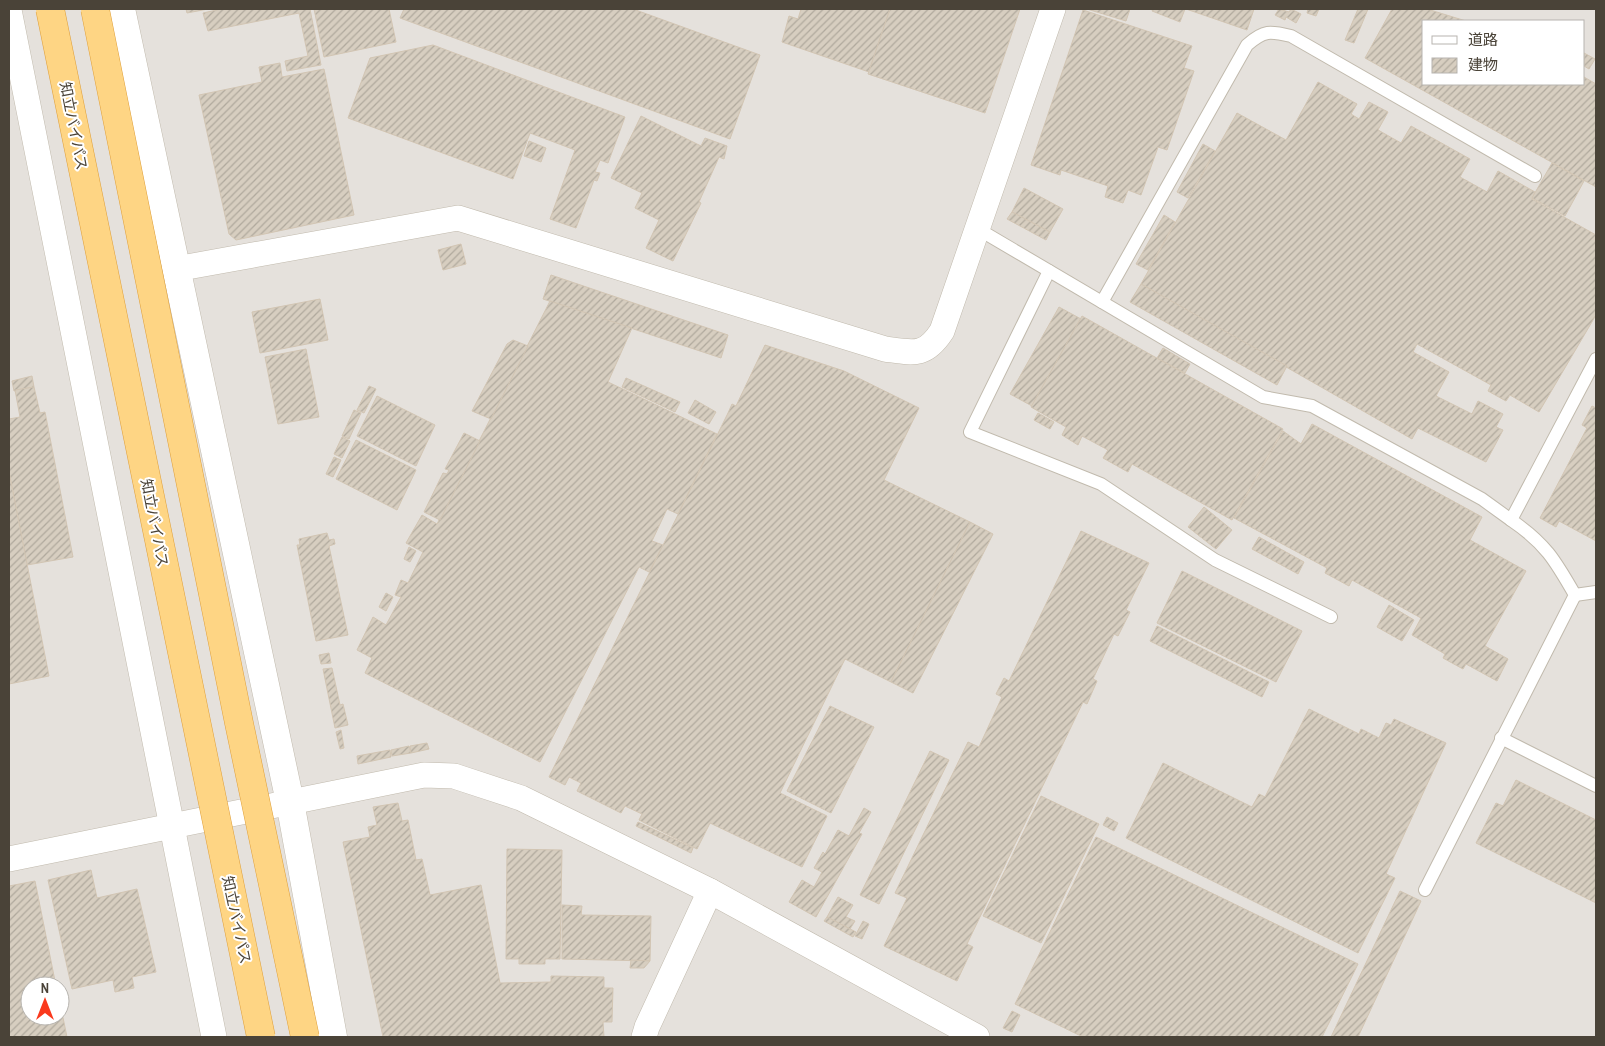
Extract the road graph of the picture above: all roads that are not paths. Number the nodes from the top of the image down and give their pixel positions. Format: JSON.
{"nodes":[{"id":1,"x":50,"y":9,"type":"edge"},
{"id":2,"x":95,"y":9,"type":"edge"},
{"id":3,"x":121,"y":9,"type":"edge"},
{"id":4,"x":1053,"y":9,"type":"edge"},
{"id":5,"x":9,"y":10,"type":"edge"},
{"id":6,"x":1535,"y":176,"type":"dead end"},
{"id":7,"x":978,"y":230,"type":"junction"},
{"id":8,"x":176,"y":269,"type":"junction"},
{"id":9,"x":1049,"y":271,"type":"junction"},
{"id":10,"x":1102,"y":302,"type":"junction"},
{"id":11,"x":1596,"y":359,"type":"edge"},
{"id":12,"x":1511,"y":520,"type":"junction"},
{"id":13,"x":1596,"y":592,"type":"edge"},
{"id":14,"x":1575,"y":595,"type":"junction"},
{"id":15,"x":1331,"y":616,"type":"dead end"},
{"id":16,"x":1501,"y":738,"type":"junction"},
{"id":17,"x":1595,"y":782,"type":"edge"},
{"id":18,"x":290,"y":802,"type":"junction"},
{"id":19,"x":170,"y":826,"type":"junction"},
{"id":20,"x":9,"y":859,"type":"edge"},
{"id":21,"x":1425,"y":890,"type":"dead end"},
{"id":22,"x":710,"y":891,"type":"junction"},
{"id":23,"x":214,"y":1037,"type":"edge"},
{"id":24,"x":261,"y":1037,"type":"edge"},
{"id":25,"x":305,"y":1037,"type":"edge"},
{"id":26,"x":333,"y":1037,"type":"edge"},
{"id":27,"x":644,"y":1037,"type":"edge"},
{"id":28,"x":977,"y":1037,"type":"edge"}],
"edges":[{"from":1,"to":24,"type":"highway","name":"知立バイパス","bridge":true},
{"from":2,"to":25,"type":"highway","bridge":true},
{"from":3,"to":8,"type":"street"},
{"from":4,"to":7,"type":"street"},
{"from":5,"to":19,"type":"street"},
{"from":6,"to":10,"type":"lane"},
{"from":7,"to":8,"type":"street"},
{"from":7,"to":9,"type":"lane"},
{"from":8,"to":18,"type":"street"},
{"from":9,"to":10,"type":"lane"},
{"from":9,"to":15,"type":"lane"},
{"from":10,"to":12,"type":"lane"},
{"from":11,"to":12,"type":"lane"},
{"from":12,"to":14,"type":"lane"},
{"from":13,"to":14,"type":"lane"},
{"from":14,"to":16,"type":"lane"},
{"from":16,"to":17,"type":"lane"},
{"from":16,"to":21,"type":"lane"},
{"from":18,"to":19,"type":"street"},
{"from":18,"to":22,"type":"street"},
{"from":18,"to":26,"type":"street"},
{"from":19,"to":20,"type":"street"},
{"from":19,"to":23,"type":"street"},
{"from":22,"to":27,"type":"street"},
{"from":22,"to":28,"type":"street"}]}
